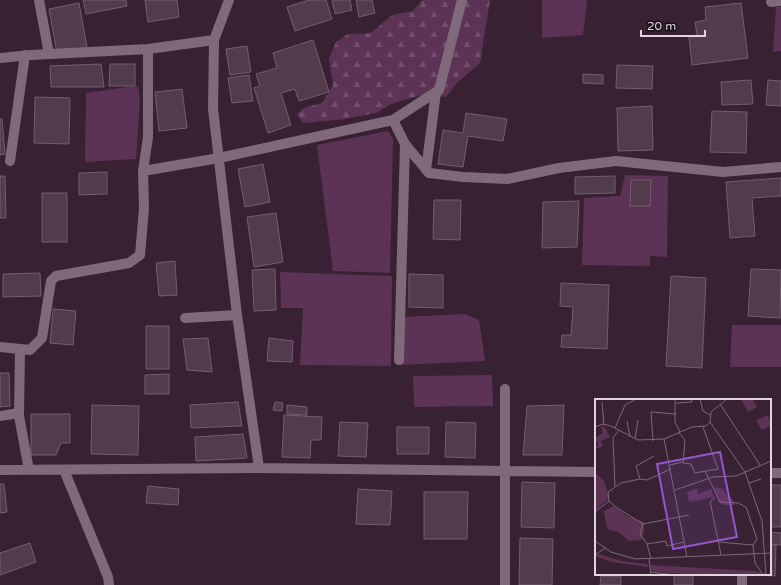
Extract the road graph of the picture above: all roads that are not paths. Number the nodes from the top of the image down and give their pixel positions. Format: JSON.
{"nodes":[{"id":1,"x":39,"y":0,"type":"edge"},
{"id":2,"x":229,"y":0,"type":"edge"},
{"id":3,"x":462,"y":0,"type":"edge"},
{"id":4,"x":214,"y":40,"type":"junction"},
{"id":5,"x":148,"y":49,"type":"junction"},
{"id":6,"x":49,"y":54,"type":"junction"},
{"id":7,"x":25,"y":55,"type":"junction"},
{"id":8,"x":0,"y":58,"type":"edge"},
{"id":9,"x":436,"y":92,"type":"junction"},
{"id":10,"x":393,"y":120,"type":"junction"},
{"id":11,"x":405,"y":144,"type":"junction"},
{"id":12,"x":219,"y":158,"type":"junction"},
{"id":13,"x":10,"y":161,"type":"dead end"},
{"id":14,"x":781,"y":167,"type":"edge"},
{"id":15,"x":426,"y":170,"type":"junction"},
{"id":16,"x":143,"y":172,"type":"junction"},
{"id":17,"x":237,"y":315,"type":"junction"},
{"id":18,"x":185,"y":318,"type":"dead end"},
{"id":19,"x":0,"y":347,"type":"edge"},
{"id":20,"x":20,"y":349,"type":"junction"},
{"id":21,"x":399,"y":360,"type":"dead end"},
{"id":22,"x":505,"y":389,"type":"dead end"},
{"id":23,"x":19,"y":413,"type":"junction"},
{"id":24,"x":0,"y":416,"type":"edge"},
{"id":25,"x":259,"y":468,"type":"junction"},
{"id":26,"x":0,"y":470,"type":"edge"},
{"id":27,"x":29,"y":470,"type":"junction"},
{"id":28,"x":64,"y":470,"type":"junction"},
{"id":29,"x":506,"y":472,"type":"junction"},
{"id":30,"x":595,"y":472,"type":"edge"},
{"id":31,"x":110,"y":585,"type":"edge"},
{"id":32,"x":505,"y":585,"type":"edge"}],
"edges":[{"from":1,"to":6,"type":"street"},
{"from":2,"to":4,"type":"street"},
{"from":3,"to":9,"type":"street"},
{"from":4,"to":5,"type":"street"},
{"from":4,"to":12,"type":"street"},
{"from":5,"to":6,"type":"street"},
{"from":5,"to":16,"type":"street"},
{"from":6,"to":7,"type":"street"},
{"from":7,"to":8,"type":"street"},
{"from":7,"to":13,"type":"street"},
{"from":9,"to":10,"type":"street"},
{"from":9,"to":15,"type":"street"},
{"from":10,"to":11,"type":"street"},
{"from":10,"to":12,"type":"street"},
{"from":11,"to":15,"type":"street"},
{"from":11,"to":21,"type":"street"},
{"from":12,"to":16,"type":"street"},
{"from":12,"to":17,"type":"street"},
{"from":14,"to":15,"type":"street"},
{"from":16,"to":20,"type":"street"},
{"from":17,"to":18,"type":"street"},
{"from":17,"to":25,"type":"street"},
{"from":19,"to":20,"type":"street"},
{"from":20,"to":23,"type":"street"},
{"from":22,"to":29,"type":"street"},
{"from":23,"to":24,"type":"street"},
{"from":23,"to":27,"type":"street"},
{"from":25,"to":28,"type":"street"},
{"from":25,"to":29,"type":"street"},
{"from":26,"to":27,"type":"street"},
{"from":27,"to":28,"type":"street"},
{"from":28,"to":31,"type":"street"},
{"from":29,"to":30,"type":"street"},
{"from":29,"to":32,"type":"street"}]}
